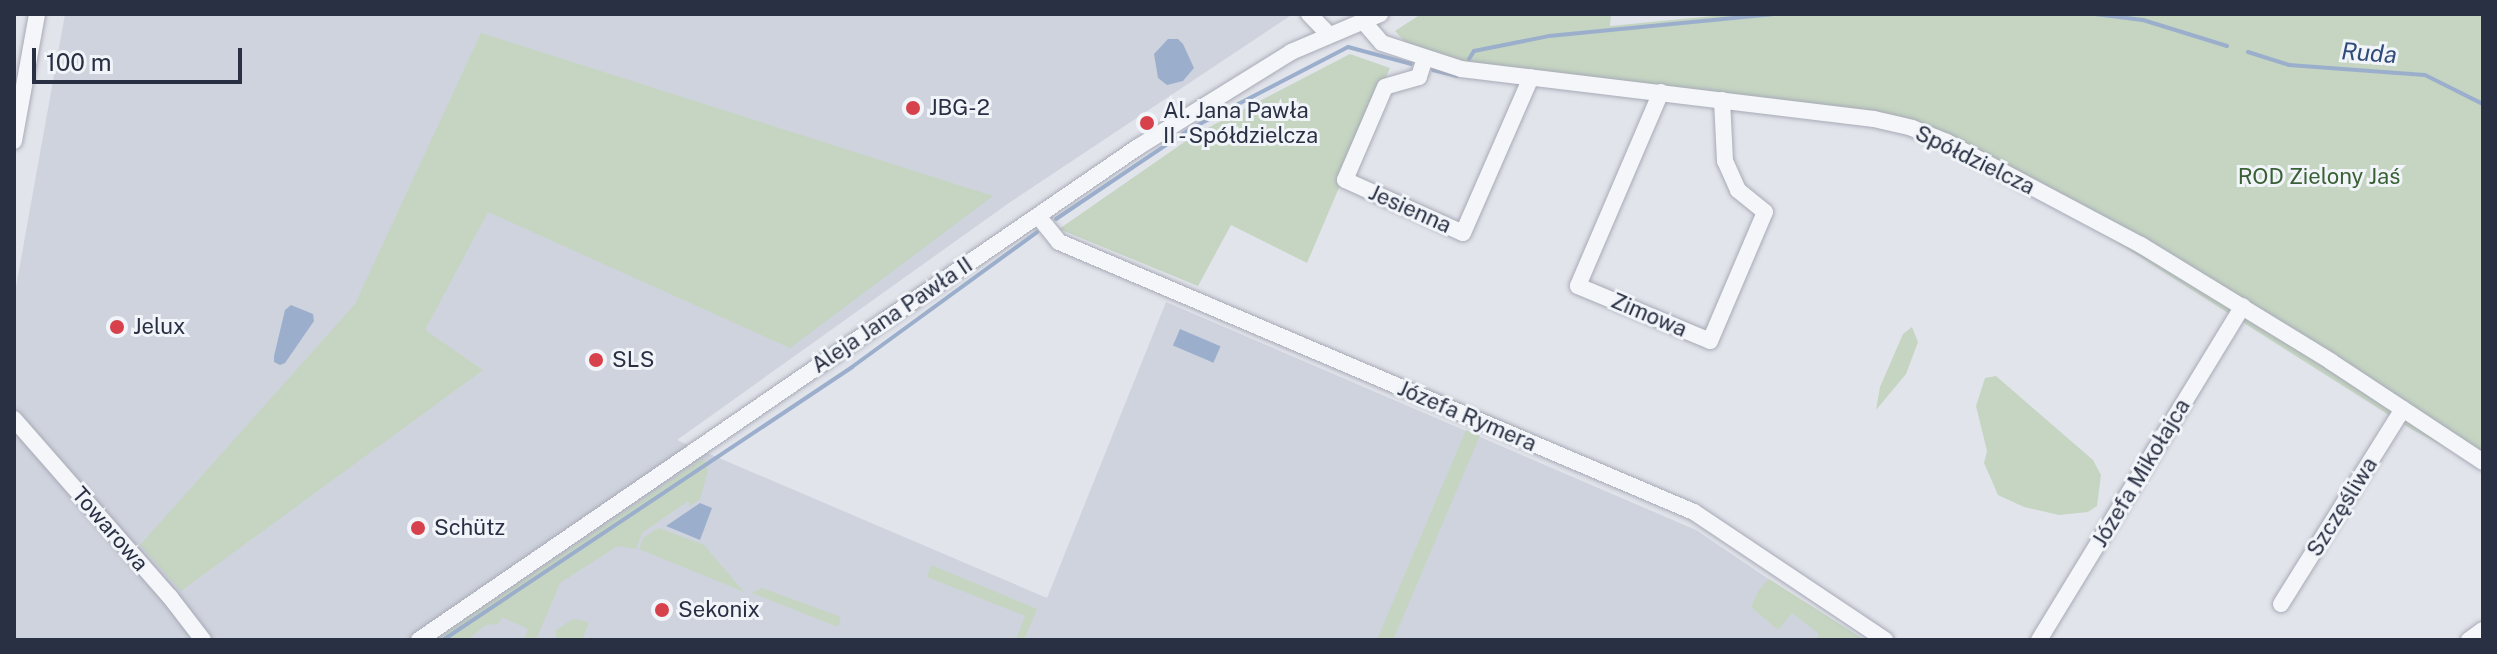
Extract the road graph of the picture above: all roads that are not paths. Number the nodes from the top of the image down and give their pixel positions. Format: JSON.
{"nodes":[{"id":1,"x":37,"y":14,"type":"edge"},
{"id":2,"x":1309,"y":14,"type":"edge"},
{"id":3,"x":1380,"y":14,"type":"edge"},
{"id":4,"x":1362,"y":20,"type":"junction"},
{"id":5,"x":1328,"y":34,"type":"junction"},
{"id":6,"x":1425,"y":58,"type":"junction"},
{"id":7,"x":1531,"y":77,"type":"junction"},
{"id":8,"x":1661,"y":92,"type":"junction"},
{"id":9,"x":1722,"y":100,"type":"junction"},
{"id":10,"x":14,"y":141,"type":"edge"},
{"id":11,"x":1038,"y":216,"type":"junction"},
{"id":12,"x":2243,"y":306,"type":"junction"},
{"id":13,"x":2403,"y":409,"type":"junction"},
{"id":14,"x":14,"y":419,"type":"edge"},
{"id":15,"x":2483,"y":462,"type":"edge"},
{"id":16,"x":2281,"y":604,"type":"dead end"},
{"id":17,"x":2483,"y":630,"type":"edge"},
{"id":18,"x":203,"y":640,"type":"edge"},
{"id":19,"x":419,"y":640,"type":"edge"},
{"id":20,"x":1885,"y":640,"type":"edge"},
{"id":21,"x":2039,"y":640,"type":"edge"},
{"id":22,"x":2469,"y":640,"type":"edge"}],
"edges":[{"from":1,"to":10,"type":"street"},
{"from":2,"to":5,"type":"street"},
{"from":3,"to":4,"type":"street","name":"Aleja Jana Pawła II"},
{"from":4,"to":5,"type":"street","name":"Aleja Jana Pawła II"},
{"from":4,"to":6,"type":"street","name":"Spółdzielcza"},
{"from":5,"to":11,"type":"street","name":"Aleja Jana Pawła II"},
{"from":6,"to":7,"type":"street","name":"Spółdzielcza"},
{"from":6,"to":7,"type":"street","name":"Jesienna"},
{"from":7,"to":8,"type":"street","name":"Spółdzielcza"},
{"from":8,"to":9,"type":"street","name":"Spółdzielcza"},
{"from":8,"to":9,"type":"street","name":"Zimowa"},
{"from":9,"to":12,"type":"street","name":"Spółdzielcza"},
{"from":11,"to":19,"type":"street","name":"Aleja Jana Pawła II"},
{"from":11,"to":20,"type":"street","name":"Józefa Rymera"},
{"from":12,"to":13,"type":"street","name":"Spółdzielcza"},
{"from":12,"to":21,"type":"street","name":"Józefa Mikołajca"},
{"from":13,"to":15,"type":"street","name":"Spółdzielcza"},
{"from":13,"to":16,"type":"street","name":"Szczęśliwa"},
{"from":14,"to":18,"type":"street","name":"Towarowa"},
{"from":17,"to":22,"type":"street"}]}
